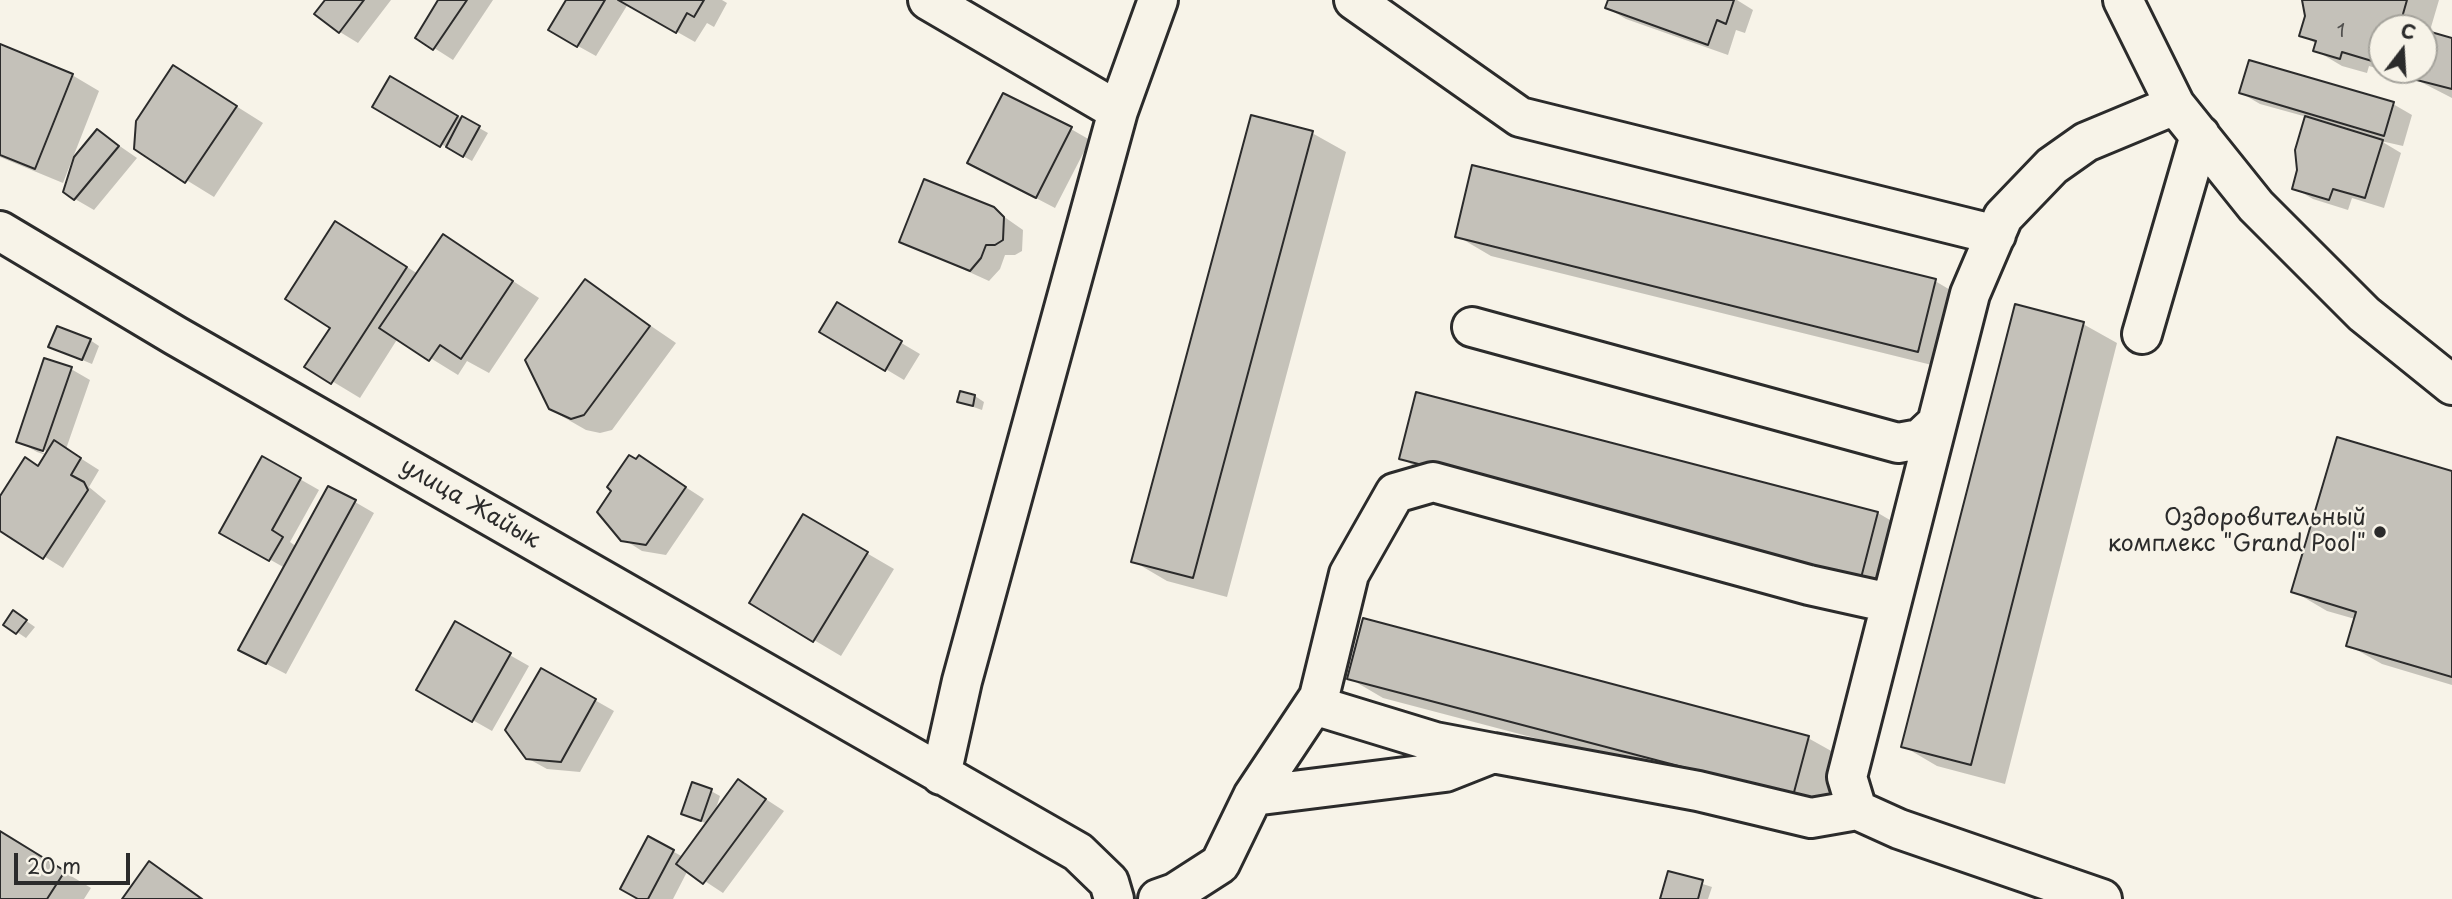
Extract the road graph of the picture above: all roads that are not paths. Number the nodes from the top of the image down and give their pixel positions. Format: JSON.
{"nodes":[{"id":1,"x":929,"y":0,"type":"edge"},
{"id":2,"x":1158,"y":0,"type":"edge"},
{"id":3,"x":1354,"y":0,"type":"edge"},
{"id":4,"x":2123,"y":0,"type":"edge"},
{"id":5,"x":2175,"y":105,"type":"junction"},
{"id":6,"x":1118,"y":111,"type":"junction"},
{"id":7,"x":2200,"y":135,"type":"junction"},
{"id":8,"x":0,"y":231,"type":"edge"},
{"id":9,"x":1996,"y":235,"type":"junction"},
{"id":10,"x":1472,"y":327,"type":"dead end"},
{"id":11,"x":2142,"y":334,"type":"dead end"},
{"id":12,"x":2452,"y":385,"type":"edge"},
{"id":13,"x":1935,"y":425,"type":"junction"},
{"id":14,"x":1890,"y":603,"type":"junction"},
{"id":15,"x":1314,"y":705,"type":"junction"},
{"id":16,"x":1493,"y":753,"type":"junction"},
{"id":17,"x":941,"y":775,"type":"junction"},
{"id":18,"x":1253,"y":796,"type":"junction"},
{"id":19,"x":1857,"y":810,"type":"junction"},
{"id":20,"x":1114,"y":899,"type":"edge"},
{"id":21,"x":1158,"y":899,"type":"edge"},
{"id":22,"x":2102,"y":899,"type":"edge"}],
"edges":[{"from":1,"to":6,"type":"street"},
{"from":2,"to":6,"type":"street"},
{"from":3,"to":9,"type":"street"},
{"from":4,"to":5,"type":"street"},
{"from":5,"to":7,"type":"street"},
{"from":5,"to":9,"type":"street"},
{"from":6,"to":17,"type":"street"},
{"from":7,"to":11,"type":"street"},
{"from":7,"to":12,"type":"street"},
{"from":8,"to":17,"type":"street","name":"улица Жайык"},
{"from":9,"to":13,"type":"street"},
{"from":10,"to":13,"type":"street"},
{"from":13,"to":14,"type":"street"},
{"from":14,"to":15,"type":"street"},
{"from":14,"to":19,"type":"street"},
{"from":15,"to":16,"type":"street"},
{"from":15,"to":18,"type":"street"},
{"from":16,"to":18,"type":"street"},
{"from":16,"to":19,"type":"street"},
{"from":17,"to":20,"type":"street","name":"улица Жайык"},
{"from":18,"to":21,"type":"street"},
{"from":19,"to":22,"type":"street"}]}
